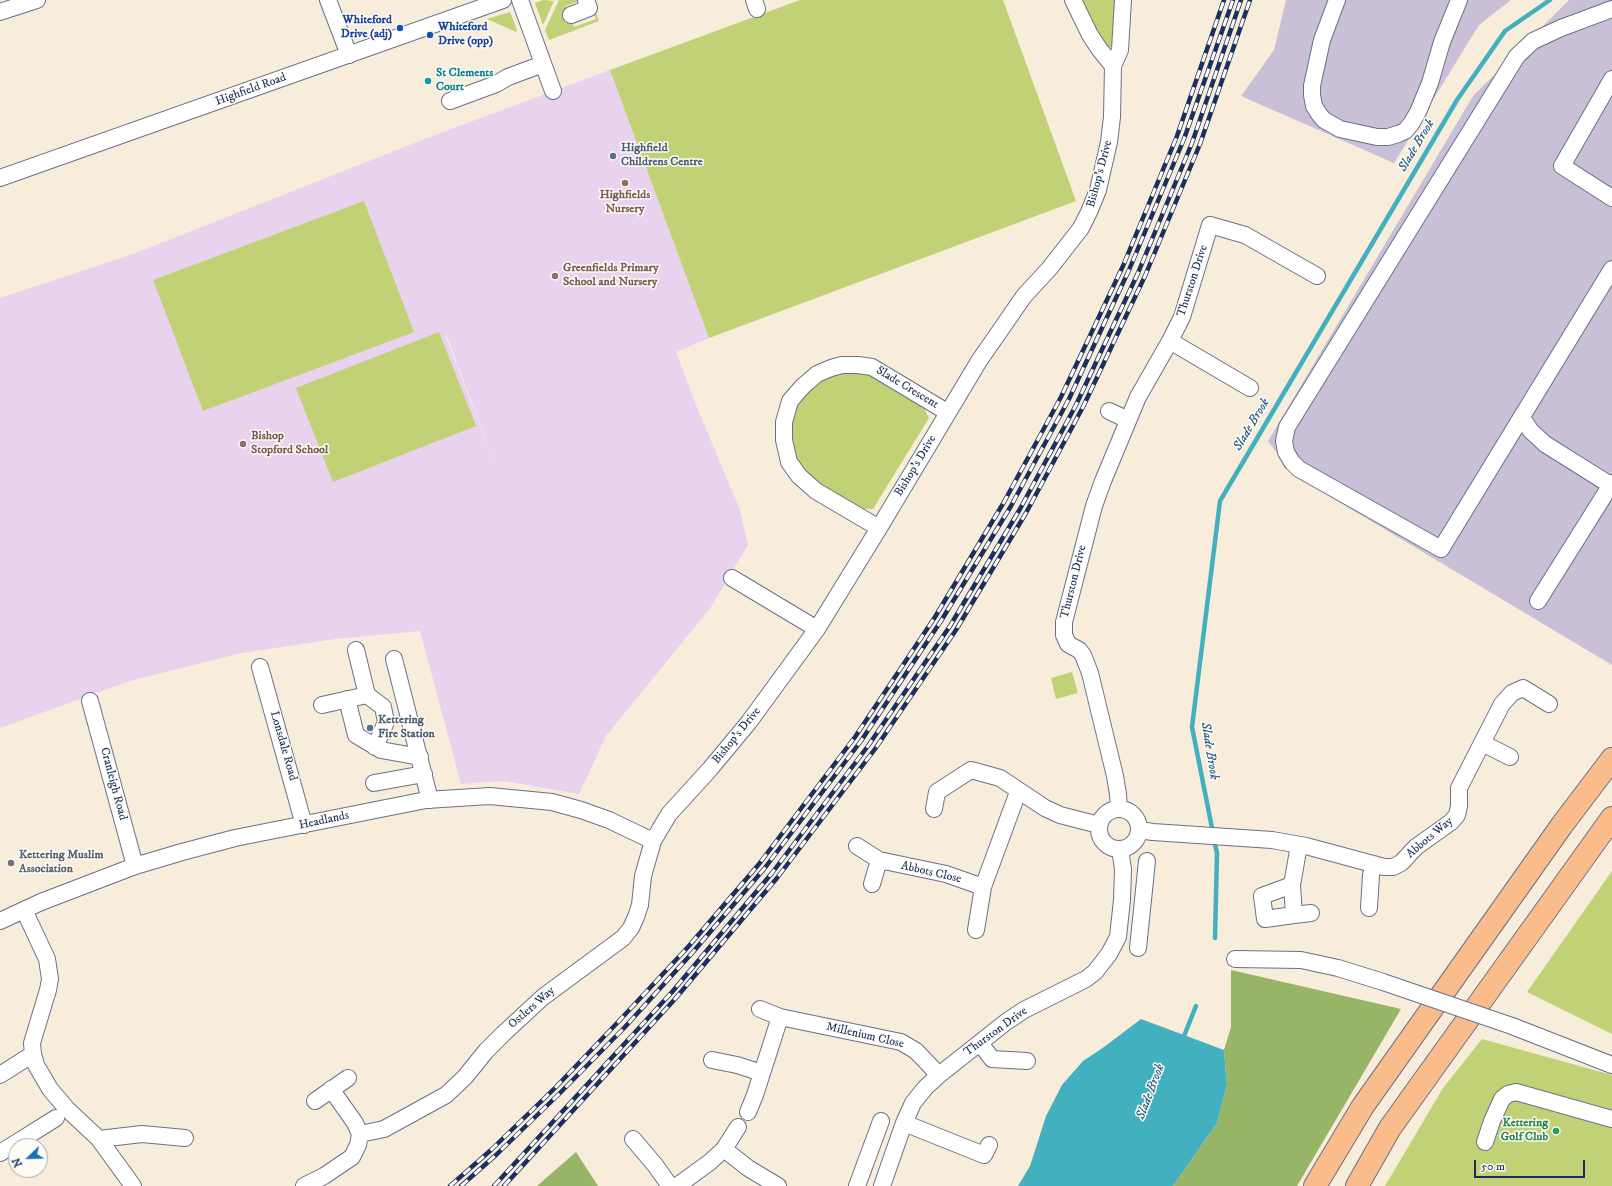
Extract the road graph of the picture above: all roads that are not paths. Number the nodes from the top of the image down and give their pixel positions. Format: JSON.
{"nodes":[{"id":1,"x":38,"y":0,"type":"edge"},
{"id":2,"x":328,"y":0,"type":"edge"},
{"id":3,"x":503,"y":0,"type":"edge"},
{"id":4,"x":520,"y":0,"type":"edge"},
{"id":5,"x":586,"y":0,"type":"edge"},
{"id":6,"x":1073,"y":0,"type":"edge"},
{"id":7,"x":1124,"y":0,"type":"edge"},
{"id":8,"x":1337,"y":0,"type":"edge"},
{"id":9,"x":1459,"y":0,"type":"edge"},
{"id":10,"x":481,"y":4,"type":"edge"},
{"id":11,"x":1612,"y":10,"type":"edge"},
{"id":12,"x":0,"y":12,"type":"edge"},
{"id":13,"x":571,"y":15,"type":"dead end"},
{"id":14,"x":349,"y":55,"type":"junction"},
{"id":15,"x":543,"y":64,"type":"junction"},
{"id":16,"x":1113,"y":66,"type":"junction"},
{"id":17,"x":1612,"y":79,"type":"edge"},
{"id":18,"x":553,"y":91,"type":"dead end"},
{"id":19,"x":450,"y":101,"type":"dead end"},
{"id":20,"x":0,"y":178,"type":"edge"},
{"id":21,"x":1612,"y":198,"type":"edge"},
{"id":22,"x":1612,"y":269,"type":"edge"},
{"id":23,"x":1318,"y":276,"type":"dead end"},
{"id":24,"x":1170,"y":341,"type":"junction"},
{"id":25,"x":1250,"y":388,"type":"dead end"},
{"id":26,"x":1109,"y":411,"type":"dead end"},
{"id":27,"x":947,"y":412,"type":"junction"},
{"id":28,"x":1522,"y":418,"type":"junction"},
{"id":29,"x":1128,"y":420,"type":"junction"},
{"id":30,"x":1612,"y":485,"type":"edge"},
{"id":31,"x":879,"y":528,"type":"junction"},
{"id":32,"x":732,"y":578,"type":"dead end"},
{"id":33,"x":1538,"y":601,"type":"dead end"},
{"id":34,"x":817,"y":629,"type":"junction"},
{"id":35,"x":356,"y":650,"type":"dead end"},
{"id":36,"x":394,"y":659,"type":"dead end"},
{"id":37,"x":260,"y":667,"type":"dead end"},
{"id":38,"x":367,"y":695,"type":"junction"},
{"id":39,"x":347,"y":699,"type":"junction"},
{"id":40,"x":90,"y":701,"type":"dead end"},
{"id":41,"x":1549,"y":704,"type":"dead end"},
{"id":42,"x":322,"y":705,"type":"dead end"},
{"id":43,"x":1482,"y":743,"type":"junction"},
{"id":44,"x":375,"y":747,"type":"junction"},
{"id":45,"x":1510,"y":757,"type":"dead end"},
{"id":46,"x":420,"y":758,"type":"junction"},
{"id":47,"x":1612,"y":759,"type":"edge"},
{"id":48,"x":424,"y":774,"type":"junction"},
{"id":49,"x":374,"y":783,"type":"dead end"},
{"id":50,"x":1018,"y":792,"type":"junction"},
{"id":51,"x":430,"y":800,"type":"junction"},
{"id":52,"x":934,"y":808,"type":"dead end"},
{"id":53,"x":1119,"y":809,"type":"junction"},
{"id":54,"x":1612,"y":818,"type":"edge"},
{"id":55,"x":304,"y":825,"type":"junction"},
{"id":56,"x":1099,"y":825,"type":"junction"},
{"id":57,"x":1139,"y":830,"type":"junction"},
{"id":58,"x":653,"y":841,"type":"junction"},
{"id":59,"x":1299,"y":845,"type":"junction"},
{"id":60,"x":857,"y":846,"type":"dead end"},
{"id":61,"x":1120,"y":849,"type":"junction"},
{"id":62,"x":879,"y":860,"type":"junction"},
{"id":63,"x":1147,"y":861,"type":"dead end"},
{"id":64,"x":1374,"y":864,"type":"junction"},
{"id":65,"x":135,"y":866,"type":"junction"},
{"id":66,"x":872,"y":884,"type":"dead end"},
{"id":67,"x":1292,"y":885,"type":"junction"},
{"id":68,"x":983,"y":887,"type":"junction"},
{"id":69,"x":1122,"y":900,"type":"junction"},
{"id":70,"x":1142,"y":901,"type":"junction"},
{"id":71,"x":1369,"y":908,"type":"dead end"},
{"id":72,"x":24,"y":910,"type":"junction"},
{"id":73,"x":1311,"y":913,"type":"dead end"},
{"id":74,"x":1294,"y":915,"type":"junction"},
{"id":75,"x":0,"y":921,"type":"edge"},
{"id":76,"x":976,"y":930,"type":"dead end"},
{"id":77,"x":1138,"y":948,"type":"dead end"},
{"id":78,"x":1235,"y":959,"type":"dead end"},
{"id":79,"x":760,"y":1009,"type":"dead end"},
{"id":80,"x":780,"y":1017,"type":"junction"},
{"id":81,"x":980,"y":1043,"type":"junction"},
{"id":82,"x":33,"y":1054,"type":"junction"},
{"id":83,"x":712,"y":1060,"type":"dead end"},
{"id":84,"x":1027,"y":1061,"type":"dead end"},
{"id":85,"x":1612,"y":1065,"type":"edge"},
{"id":86,"x":762,"y":1073,"type":"junction"},
{"id":87,"x":0,"y":1075,"type":"edge"},
{"id":88,"x":938,"y":1075,"type":"junction"},
{"id":89,"x":348,"y":1078,"type":"dead end"},
{"id":90,"x":331,"y":1089,"type":"junction"},
{"id":91,"x":315,"y":1101,"type":"dead end"},
{"id":92,"x":748,"y":1112,"type":"dead end"},
{"id":93,"x":56,"y":1118,"type":"dead end"},
{"id":94,"x":1612,"y":1120,"type":"edge"},
{"id":95,"x":881,"y":1121,"type":"dead end"},
{"id":96,"x":904,"y":1123,"type":"junction"},
{"id":97,"x":738,"y":1127,"type":"dead end"},
{"id":98,"x":360,"y":1134,"type":"junction"},
{"id":99,"x":185,"y":1138,"type":"dead end"},
{"id":100,"x":99,"y":1139,"type":"junction"},
{"id":101,"x":632,"y":1139,"type":"dead end"},
{"id":102,"x":1485,"y":1142,"type":"dead end"},
{"id":103,"x":989,"y":1145,"type":"dead end"},
{"id":104,"x":724,"y":1149,"type":"junction"},
{"id":105,"x":0,"y":1153,"type":"edge"},
{"id":106,"x":868,"y":1157,"type":"junction"},
{"id":107,"x":889,"y":1165,"type":"junction"},
{"id":108,"x":133,"y":1186,"type":"edge"},
{"id":109,"x":304,"y":1186,"type":"edge"},
{"id":110,"x":670,"y":1186,"type":"edge"},
{"id":111,"x":677,"y":1186,"type":"edge"},
{"id":112,"x":778,"y":1186,"type":"edge"},
{"id":113,"x":857,"y":1186,"type":"edge"},
{"id":114,"x":882,"y":1186,"type":"edge"},
{"id":115,"x":1315,"y":1186,"type":"edge"},
{"id":116,"x":1357,"y":1186,"type":"edge"}],
"edges":[{"from":1,"to":12,"type":"street"},
{"from":2,"to":14,"type":"street"},
{"from":3,"to":10,"type":"street","name":"Highfield Road"},
{"from":4,"to":15,"type":"street"},
{"from":5,"to":13,"type":"street"},
{"from":6,"to":16,"type":"street"},
{"from":7,"to":16,"type":"street","name":"Bishop's Drive"},
{"from":8,"to":9,"type":"street"},
{"from":10,"to":14,"type":"street","name":"Highfield Road"},
{"from":11,"to":28,"type":"street"},
{"from":14,"to":20,"type":"street","name":"Highfield Road"},
{"from":15,"to":18,"type":"street"},
{"from":15,"to":19,"type":"street"},
{"from":16,"to":27,"type":"street","name":"Bishop's Drive"},
{"from":17,"to":21,"type":"street"},
{"from":22,"to":28,"type":"street"},
{"from":23,"to":24,"type":"street","name":"Thurston Drive"},
{"from":24,"to":25,"type":"street"},
{"from":24,"to":29,"type":"street","name":"Thurston Drive"},
{"from":26,"to":29,"type":"street"},
{"from":27,"to":31,"type":"street","name":"Bishop's Drive"},
{"from":27,"to":31,"type":"street","name":"Slade Crescent"},
{"from":28,"to":30,"type":"street"},
{"from":29,"to":53,"type":"street","name":"Thurston Drive"},
{"from":30,"to":33,"type":"street"},
{"from":31,"to":34,"type":"street","name":"Bishop's Drive"},
{"from":32,"to":34,"type":"street"},
{"from":34,"to":58,"type":"street","name":"Bishop's Drive"},
{"from":35,"to":38,"type":"street"},
{"from":36,"to":46,"type":"street"},
{"from":37,"to":55,"type":"street","name":"Lonsdale Road"},
{"from":38,"to":39,"type":"street"},
{"from":38,"to":44,"type":"street"},
{"from":39,"to":42,"type":"street"},
{"from":39,"to":44,"type":"street"},
{"from":40,"to":65,"type":"street","name":"Cranleigh Road"},
{"from":41,"to":43,"type":"street","name":"Abbots Way"},
{"from":43,"to":45,"type":"street"},
{"from":43,"to":64,"type":"street","name":"Abbots Way"},
{"from":44,"to":46,"type":"street"},
{"from":46,"to":48,"type":"street"},
{"from":47,"to":115,"type":"highway"},
{"from":48,"to":49,"type":"street"},
{"from":48,"to":51,"type":"street"},
{"from":50,"to":52,"type":"street"},
{"from":50,"to":56,"type":"street"},
{"from":50,"to":68,"type":"street"},
{"from":51,"to":55,"type":"street","name":"Headlands"},
{"from":51,"to":58,"type":"street","name":"Headlands"},
{"from":53,"to":56,"type":"street"},
{"from":53,"to":57,"type":"street"},
{"from":54,"to":116,"type":"highway"},
{"from":55,"to":65,"type":"street","name":"Headlands"},
{"from":56,"to":61,"type":"street"},
{"from":57,"to":59,"type":"street","name":"Abbots Way"},
{"from":57,"to":61,"type":"street"},
{"from":58,"to":98,"type":"street","name":"Ostlers Way"},
{"from":59,"to":64,"type":"street","name":"Abbots Way"},
{"from":59,"to":67,"type":"street"},
{"from":60,"to":62,"type":"street","name":"Abbots Close"},
{"from":61,"to":69,"type":"street","name":"Thurston Drive"},
{"from":62,"to":66,"type":"street"},
{"from":62,"to":68,"type":"street","name":"Abbots Close"},
{"from":63,"to":70,"type":"street"},
{"from":64,"to":71,"type":"street"},
{"from":65,"to":72,"type":"street","name":"Headlands"},
{"from":67,"to":74,"type":"street"},
{"from":67,"to":74,"type":"street"},
{"from":68,"to":76,"type":"street"},
{"from":69,"to":70,"type":"street"},
{"from":69,"to":81,"type":"street","name":"Thurston Drive"},
{"from":70,"to":77,"type":"street"},
{"from":72,"to":75,"type":"street","name":"Headlands"},
{"from":72,"to":82,"type":"street"},
{"from":73,"to":74,"type":"street"},
{"from":78,"to":85,"type":"street","bridge":true},
{"from":79,"to":80,"type":"street","name":"Millenium Close"},
{"from":80,"to":86,"type":"street"},
{"from":80,"to":88,"type":"street","name":"Millenium Close"},
{"from":81,"to":84,"type":"street"},
{"from":81,"to":88,"type":"street","name":"Thurston Drive"},
{"from":82,"to":87,"type":"street"},
{"from":82,"to":100,"type":"street"},
{"from":83,"to":86,"type":"street"},
{"from":86,"to":92,"type":"street"},
{"from":88,"to":96,"type":"street","name":"Thurston Drive"},
{"from":89,"to":90,"type":"street"},
{"from":90,"to":91,"type":"street"},
{"from":90,"to":98,"type":"street"},
{"from":93,"to":105,"type":"street"},
{"from":94,"to":102,"type":"street"},
{"from":95,"to":106,"type":"street"},
{"from":96,"to":103,"type":"street"},
{"from":96,"to":107,"type":"street","name":"Thurston Drive"},
{"from":97,"to":104,"type":"street"},
{"from":98,"to":109,"type":"street"},
{"from":99,"to":100,"type":"street"},
{"from":100,"to":108,"type":"street"},
{"from":101,"to":110,"type":"street"},
{"from":104,"to":111,"type":"street"},
{"from":104,"to":112,"type":"street"},
{"from":106,"to":107,"type":"street"},
{"from":106,"to":113,"type":"street"},
{"from":107,"to":114,"type":"street","name":"Thurston Drive"}]}
